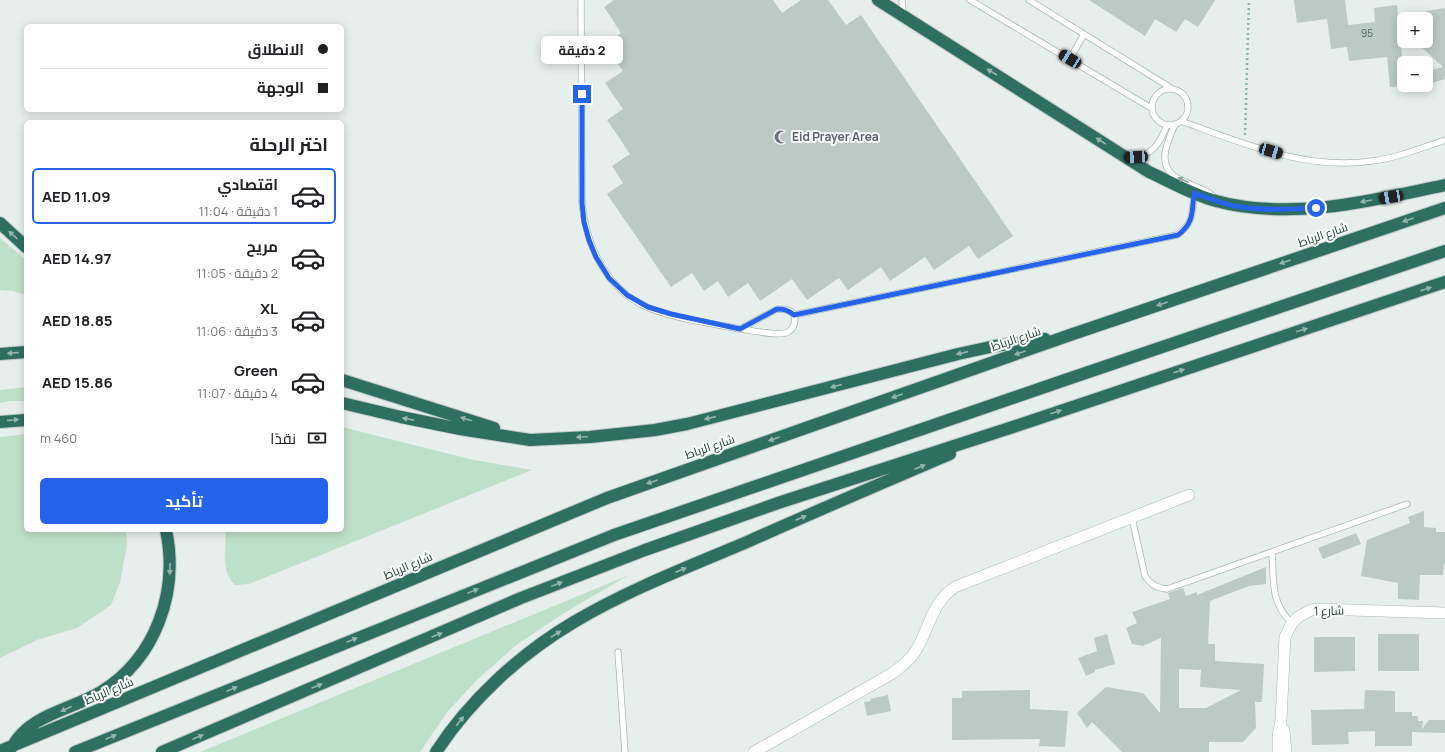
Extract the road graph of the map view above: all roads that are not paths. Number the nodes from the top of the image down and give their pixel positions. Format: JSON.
{"nodes":[{"id":1,"x":581,"y":0,"type":"edge"},
{"id":2,"x":878,"y":0,"type":"edge"},
{"id":3,"x":902,"y":0,"type":"edge"},
{"id":4,"x":970,"y":0,"type":"edge"},
{"id":5,"x":1029,"y":0,"type":"edge"},
{"id":6,"x":903,"y":15,"type":"junction"},
{"id":7,"x":1084,"y":34,"type":"junction"},
{"id":8,"x":1070,"y":59,"type":"junction"},
{"id":9,"x":1171,"y":88,"type":"junction"},
{"id":10,"x":1151,"y":108,"type":"junction"},
{"id":11,"x":1181,"y":121,"type":"junction"},
{"id":12,"x":1175,"y":124,"type":"junction"},
{"id":13,"x":1167,"y":125,"type":"junction"},
{"id":14,"x":1445,"y":140,"type":"edge"},
{"id":15,"x":1126,"y":157,"type":"junction"},
{"id":16,"x":1445,"y":185,"type":"edge"},
{"id":17,"x":1194,"y":193,"type":"junction"},
{"id":18,"x":1214,"y":201,"type":"junction"},
{"id":19,"x":1445,"y":208,"type":"edge"},
{"id":20,"x":0,"y":223,"type":"edge"},
{"id":21,"x":24,"y":245,"type":"edge"},
{"id":22,"x":1445,"y":252,"type":"edge"},
{"id":23,"x":1445,"y":282,"type":"edge"},
{"id":24,"x":794,"y":315,"type":"junction"},
{"id":25,"x":740,"y":329,"type":"junction"},
{"id":26,"x":1070,"y":335,"type":"junction"},
{"id":27,"x":24,"y":352,"type":"edge"},
{"id":28,"x":0,"y":354,"type":"edge"},
{"id":29,"x":344,"y":381,"type":"edge"},
{"id":30,"x":344,"y":403,"type":"edge"},
{"id":31,"x":24,"y":420,"type":"edge"},
{"id":32,"x":0,"y":422,"type":"edge"},
{"id":33,"x":1019,"y":425,"type":"junction"},
{"id":34,"x":530,"y":440,"type":"junction"},
{"id":35,"x":1188,"y":495,"type":"dead end"},
{"id":36,"x":1407,"y":504,"type":"dead end"},
{"id":37,"x":1132,"y":518,"type":"junction"},
{"id":38,"x":166,"y":532,"type":"edge"},
{"id":39,"x":1272,"y":553,"type":"junction"},
{"id":40,"x":1445,"y":613,"type":"edge"},
{"id":41,"x":1292,"y":623,"type":"junction"},
{"id":42,"x":618,"y":652,"type":"dead end"},
{"id":43,"x":1281,"y":720,"type":"junction"},
{"id":44,"x":12,"y":747,"type":"junction"},
{"id":45,"x":0,"y":751,"type":"edge"},
{"id":46,"x":75,"y":752,"type":"edge"},
{"id":47,"x":162,"y":752,"type":"edge"},
{"id":48,"x":436,"y":752,"type":"edge"},
{"id":49,"x":624,"y":752,"type":"edge"},
{"id":50,"x":754,"y":752,"type":"edge"},
{"id":51,"x":1278,"y":752,"type":"edge"},
{"id":52,"x":1286,"y":752,"type":"edge"}],
"edges":[{"from":1,"to":25,"type":"lane"},
{"from":2,"to":6,"type":"highway"},
{"from":3,"to":6,"type":"lane"},
{"from":4,"to":8,"type":"lane"},
{"from":5,"to":7,"type":"lane"},
{"from":15,"to":6,"type":"highway","one_way":true},
{"from":7,"to":8,"type":"lane"},
{"from":7,"to":9,"type":"lane"},
{"from":8,"to":10,"type":"lane"},
{"from":9,"to":10,"type":"lane"},
{"from":9,"to":11,"type":"lane"},
{"from":10,"to":13,"type":"lane"},
{"from":11,"to":12,"type":"lane"},
{"from":11,"to":14,"type":"lane"},
{"from":12,"to":13,"type":"lane"},
{"from":18,"to":12,"type":"lane","one_way":true},
{"from":13,"to":15,"type":"lane"},
{"from":15,"to":17,"type":"highway"},
{"from":16,"to":18,"type":"highway","one_way":true},
{"from":17,"to":18,"type":"highway"},
{"from":17,"to":24,"type":"lane"},
{"from":19,"to":26,"type":"highway","name":"شارع الرباط","one_way":true},
{"from":21,"to":20,"type":"highway","one_way":true},
{"from":46,"to":22,"type":"highway","one_way":true},
{"from":33,"to":23,"type":"highway","one_way":true},
{"from":24,"to":25,"type":"lane"},
{"from":24,"to":25,"type":"lane"},
{"from":26,"to":34,"type":"highway","one_way":true},
{"from":26,"to":44,"type":"highway","name":"شارع الرباط","one_way":true},
{"from":27,"to":28,"type":"highway","one_way":true},
{"from":34,"to":29,"type":"highway","one_way":true},
{"from":34,"to":30,"type":"highway","one_way":true},
{"from":32,"to":31,"type":"highway","one_way":true},
{"from":47,"to":33,"type":"highway","one_way":true},
{"from":48,"to":33,"type":"highway","one_way":true},
{"from":35,"to":37,"type":"street"},
{"from":36,"to":39,"type":"lane"},
{"from":37,"to":39,"type":"lane"},
{"from":37,"to":50,"type":"street"},
{"from":38,"to":44,"type":"highway","one_way":true},
{"from":39,"to":41,"type":"lane"},
{"from":40,"to":41,"type":"street","name":"شارع 1"},
{"from":41,"to":43,"type":"street"},
{"from":42,"to":49,"type":"lane"},
{"from":43,"to":51,"type":"street"},
{"from":43,"to":52,"type":"street"},
{"from":44,"to":45,"type":"highway","name":"شارع الرباط"}]}
